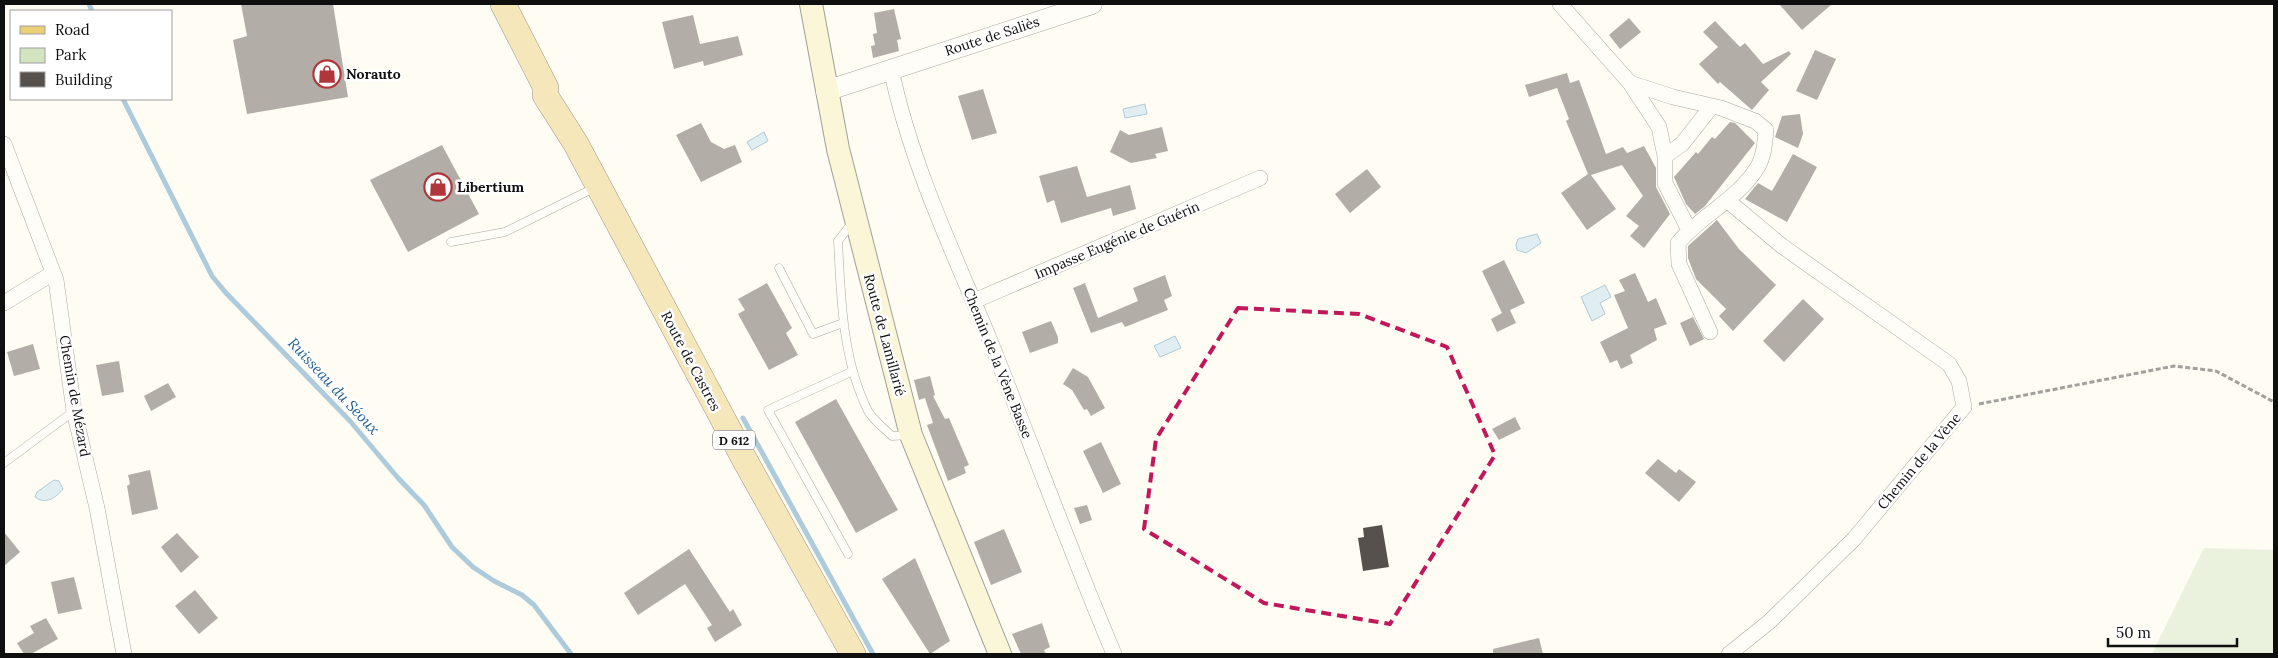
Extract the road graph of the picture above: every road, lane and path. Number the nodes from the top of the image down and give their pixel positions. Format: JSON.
{"nodes":[{"id":1,"x":497,"y":4,"type":"edge"},
{"id":2,"x":503,"y":4,"type":"edge"},
{"id":3,"x":811,"y":4,"type":"edge"},
{"id":4,"x":1092,"y":4,"type":"edge"},
{"id":5,"x":1560,"y":4,"type":"edge"},
{"id":6,"x":518,"y":32,"type":"junction"},
{"id":7,"x":891,"y":69,"type":"junction"},
{"id":8,"x":1630,"y":83,"type":"junction"},
{"id":9,"x":826,"y":91,"type":"junction"},
{"id":10,"x":1712,"y":106,"type":"junction"},
{"id":11,"x":4,"y":144,"type":"edge"},
{"id":12,"x":1665,"y":156,"type":"junction"},
{"id":13,"x":1260,"y":178,"type":"dead end"},
{"id":14,"x":598,"y":186,"type":"junction"},
{"id":15,"x":1728,"y":201,"type":"junction"},
{"id":16,"x":854,"y":221,"type":"junction"},
{"id":17,"x":1689,"y":230,"type":"junction"},
{"id":18,"x":451,"y":242,"type":"dead end"},
{"id":19,"x":779,"y":268,"type":"dead end"},
{"id":20,"x":53,"y":273,"type":"junction"},
{"id":21,"x":974,"y":302,"type":"junction"},
{"id":22,"x":4,"y":303,"type":"edge"},
{"id":23,"x":843,"y":322,"type":"junction"},
{"id":24,"x":1710,"y":332,"type":"dead end"},
{"id":25,"x":854,"y":371,"type":"junction"},
{"id":26,"x":2274,"y":402,"type":"edge"},
{"id":27,"x":1972,"y":405,"type":"dead end"},
{"id":28,"x":74,"y":412,"type":"junction"},
{"id":29,"x":911,"y":435,"type":"junction"},
{"id":30,"x":4,"y":463,"type":"edge"},
{"id":31,"x":848,"y":554,"type":"dead end"},
{"id":32,"x":124,"y":654,"type":"edge"},
{"id":33,"x":853,"y":654,"type":"edge"},
{"id":34,"x":1000,"y":654,"type":"edge"},
{"id":35,"x":1114,"y":654,"type":"edge"},
{"id":36,"x":1729,"y":654,"type":"edge"}],
"edges":[{"from":1,"to":6,"type":"street"},
{"from":2,"to":6,"type":"main road","name":"Route de Castres","number":"D 612"},
{"from":3,"to":9,"type":"main road","name":"Route de Lamillarié"},
{"from":4,"to":7,"type":"street","name":"Route de Saliès"},
{"from":5,"to":8,"type":"street"},
{"from":6,"to":14,"type":"main road","name":"Route de Castres","number":"D 612"},
{"from":7,"to":9,"type":"street","name":"Route de Saliès"},
{"from":7,"to":21,"type":"street","name":"Chemin de la Vène Basse"},
{"from":8,"to":10,"type":"street"},
{"from":8,"to":12,"type":"street"},
{"from":9,"to":16,"type":"main road","name":"Route de Lamillarié"},
{"from":10,"to":12,"type":"street"},
{"from":10,"to":15,"type":"street"},
{"from":11,"to":20,"type":"street","name":"Chemin de Mézard"},
{"from":12,"to":17,"type":"street"},
{"from":13,"to":21,"type":"street","name":"Impasse Eugénie de Guérin"},
{"from":14,"to":18,"type":"lane"},
{"from":14,"to":33,"type":"main road","name":"Route de Castres","number":"D 612"},
{"from":15,"to":17,"type":"street"},
{"from":15,"to":36,"type":"street","name":"Chemin de la Vène"},
{"from":16,"to":23,"type":"lane"},
{"from":16,"to":29,"type":"main road","name":"Route de Lamillarié"},
{"from":17,"to":24,"type":"street"},
{"from":19,"to":23,"type":"lane"},
{"from":20,"to":22,"type":"street"},
{"from":20,"to":28,"type":"street","name":"Chemin de Mézard"},
{"from":21,"to":35,"type":"street","name":"Chemin de la Vène Basse"},
{"from":23,"to":25,"type":"lane"},
{"from":25,"to":29,"type":"lane"},
{"from":25,"to":31,"type":"lane"},
{"from":26,"to":27,"type":"path"},
{"from":28,"to":30,"type":"lane"},
{"from":28,"to":32,"type":"street","name":"Chemin de Mézard"},
{"from":29,"to":34,"type":"main road","name":"Route de Lamillarié"}]}
